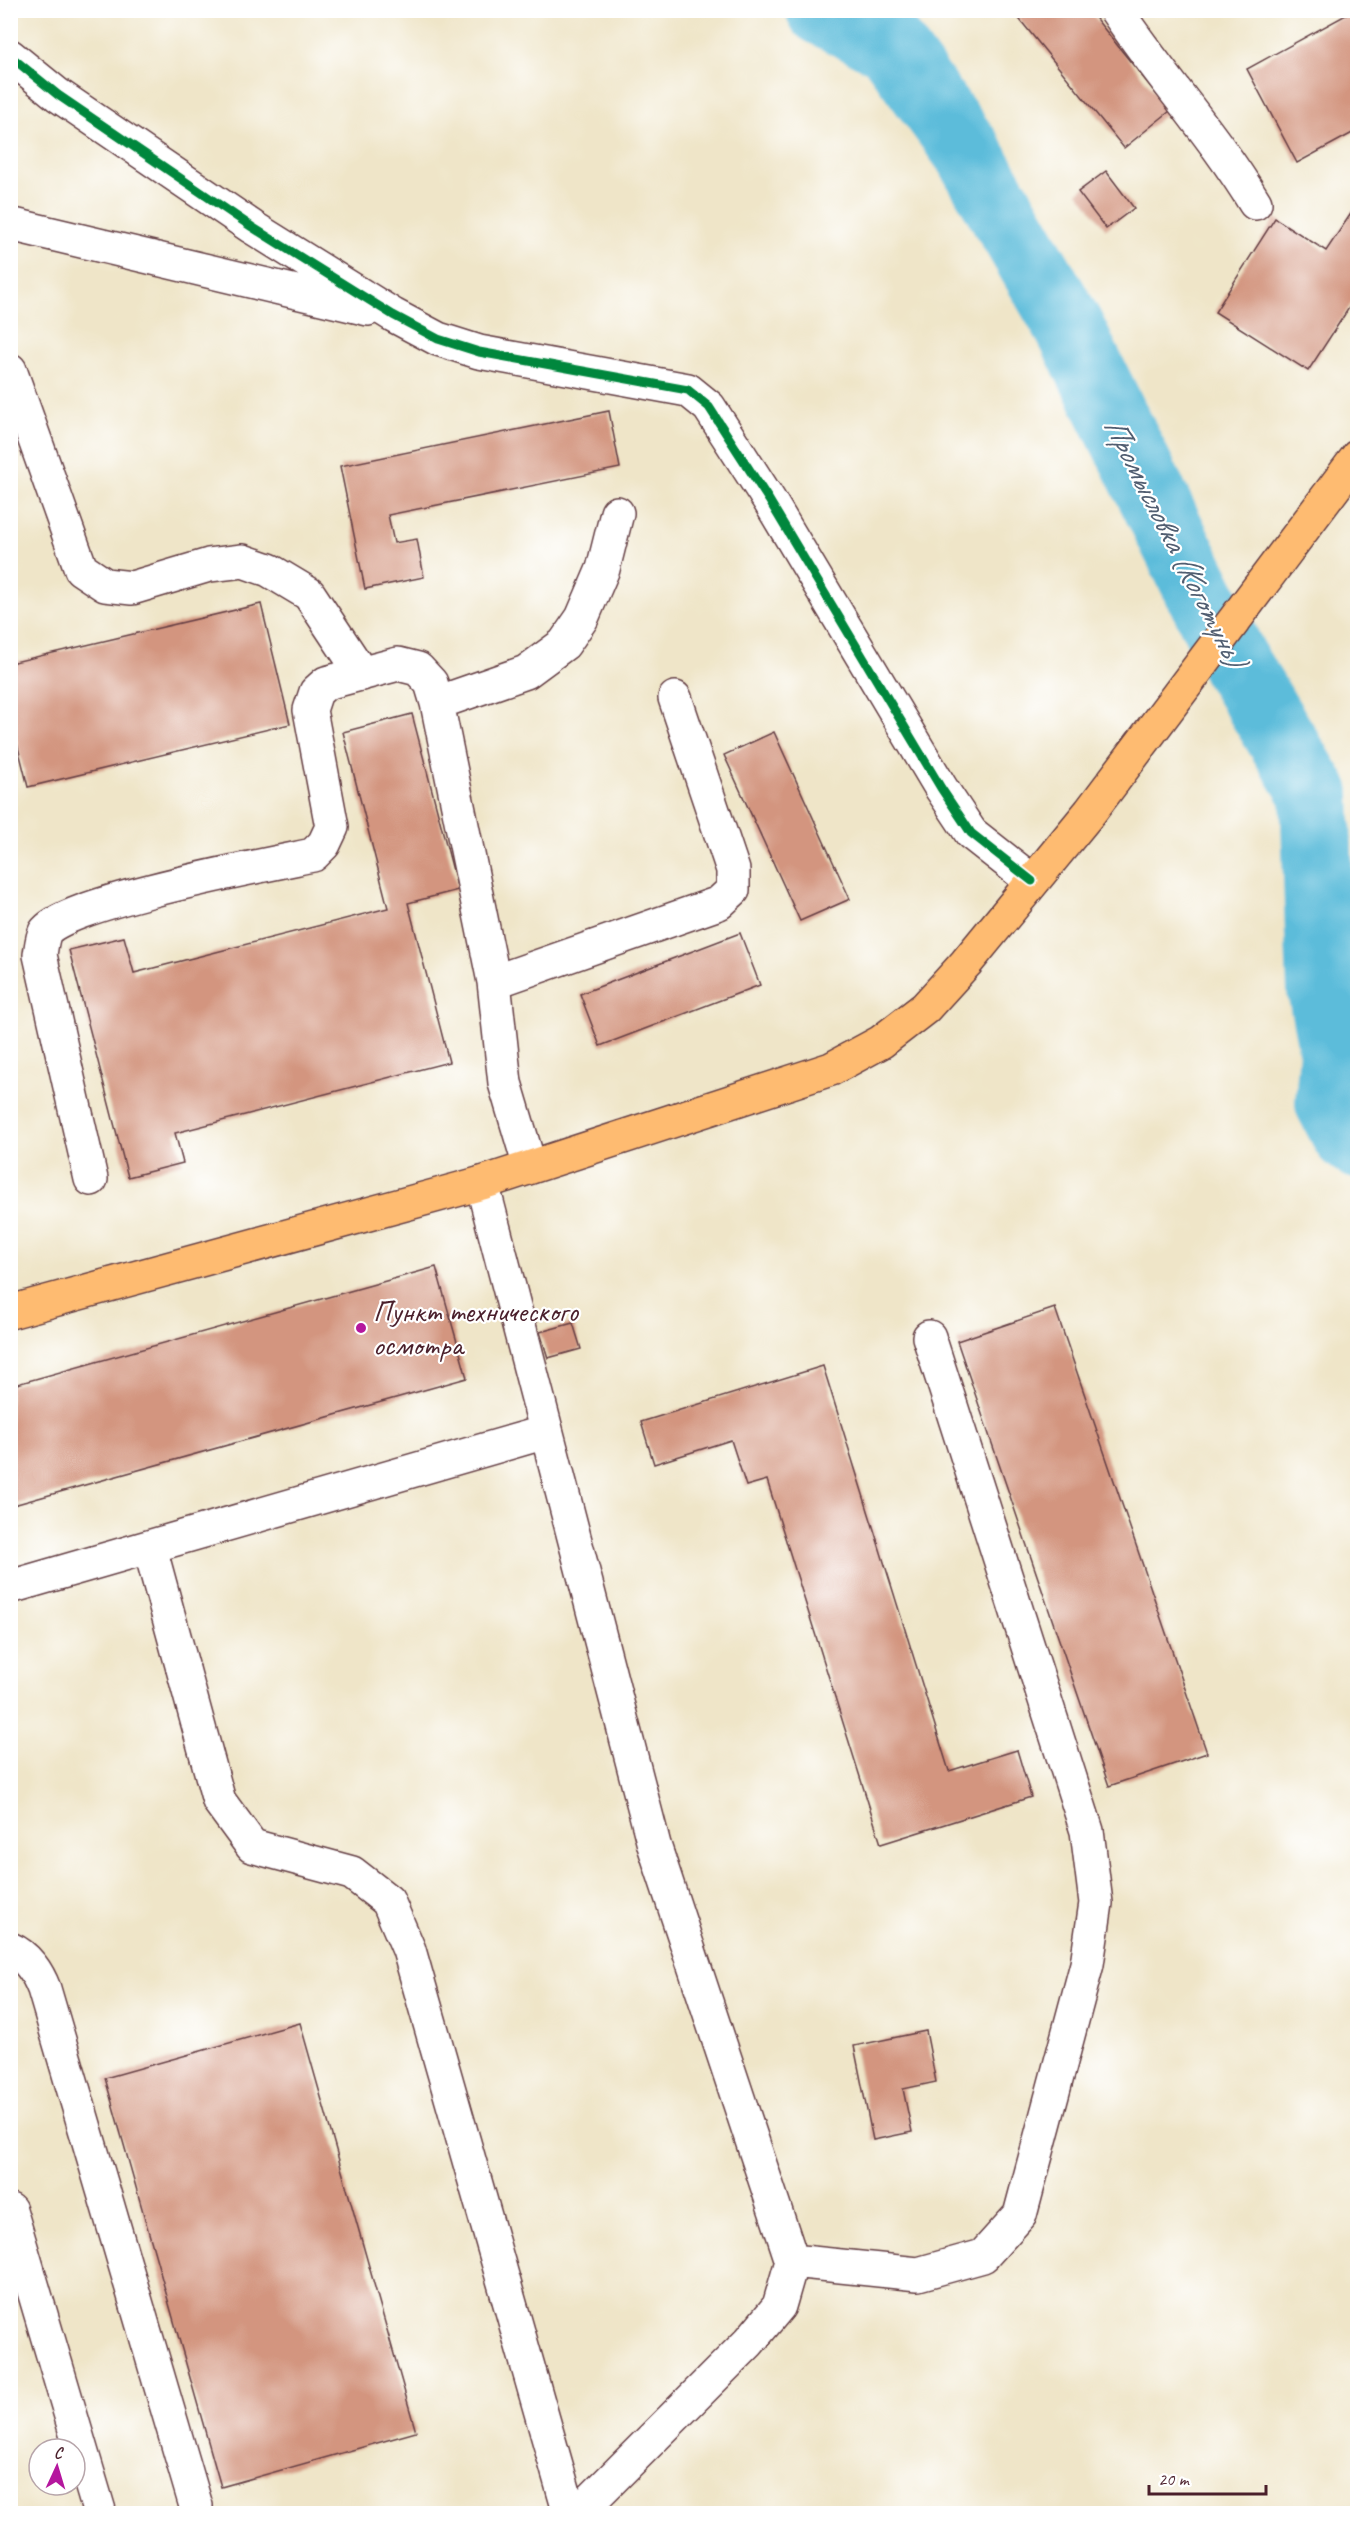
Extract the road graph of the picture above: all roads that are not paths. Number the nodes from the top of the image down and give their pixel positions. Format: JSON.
{"nodes":[{"id":1,"x":1116,"y":10,"type":"edge"},
{"id":2,"x":10,"y":56,"type":"edge"},
{"id":3,"x":1255,"y":203,"type":"dead end"},
{"id":4,"x":10,"y":224,"type":"edge"},
{"id":5,"x":393,"y":315,"type":"junction"},
{"id":6,"x":10,"y":370,"type":"edge"},
{"id":7,"x":1358,"y":456,"type":"edge"},
{"id":8,"x":617,"y":513,"type":"dead end"},
{"id":9,"x":362,"y":674,"type":"junction"},
{"id":10,"x":675,"y":698,"type":"dead end"},
{"id":11,"x":437,"y":703,"type":"junction"},
{"id":12,"x":1032,"y":881,"type":"junction"},
{"id":13,"x":494,"y":982,"type":"junction"},
{"id":14,"x":530,"y":1167,"type":"junction"},
{"id":15,"x":91,"y":1179,"type":"dead end"},
{"id":16,"x":482,"y":1184,"type":"junction"},
{"id":17,"x":10,"y":1312,"type":"edge"},
{"id":18,"x":928,"y":1337,"type":"dead end"},
{"id":19,"x":546,"y":1432,"type":"junction"},
{"id":20,"x":150,"y":1548,"type":"junction"},
{"id":21,"x":10,"y":1587,"type":"edge"},
{"id":22,"x":10,"y":1949,"type":"edge"},
{"id":23,"x":10,"y":2210,"type":"edge"},
{"id":24,"x":792,"y":2262,"type":"junction"},
{"id":25,"x":196,"y":2506,"type":"dead end"},
{"id":26,"x":100,"y":2514,"type":"edge"},
{"id":27,"x":570,"y":2514,"type":"edge"},
{"id":28,"x":577,"y":2514,"type":"edge"}],
"edges":[{"from":1,"to":3,"type":"street"},
{"from":2,"to":5,"type":"street"},
{"from":4,"to":5,"type":"street"},
{"from":5,"to":12,"type":"street"},
{"from":6,"to":9,"type":"street"},
{"from":7,"to":12,"type":"main road"},
{"from":8,"to":11,"type":"street"},
{"from":9,"to":11,"type":"street"},
{"from":9,"to":15,"type":"street"},
{"from":10,"to":13,"type":"street"},
{"from":11,"to":13,"type":"street"},
{"from":12,"to":14,"type":"main road"},
{"from":13,"to":14,"type":"street"},
{"from":14,"to":16,"type":"main road"},
{"from":16,"to":17,"type":"main road"},
{"from":16,"to":19,"type":"street"},
{"from":18,"to":24,"type":"street"},
{"from":19,"to":20,"type":"street"},
{"from":19,"to":24,"type":"street"},
{"from":20,"to":21,"type":"street"},
{"from":20,"to":27,"type":"street"},
{"from":22,"to":25,"type":"street"},
{"from":23,"to":26,"type":"street"},
{"from":24,"to":28,"type":"street"}]}
